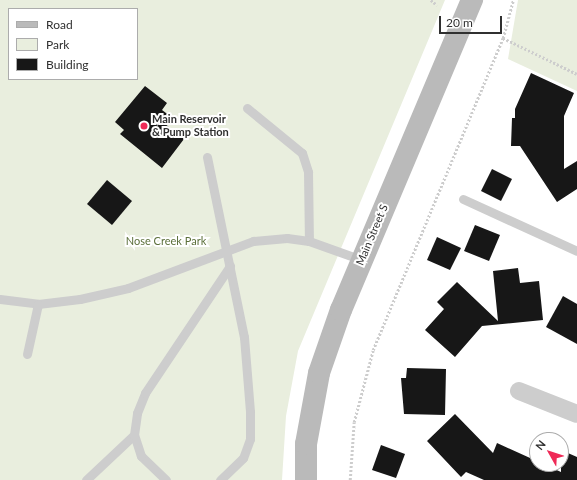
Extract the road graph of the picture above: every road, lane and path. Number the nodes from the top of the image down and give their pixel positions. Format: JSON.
{"nodes":[{"id":1,"x":431,"y":0,"type":"edge"},
{"id":2,"x":472,"y":0,"type":"edge"},
{"id":3,"x":513,"y":0,"type":"edge"},
{"id":4,"x":437,"y":5,"type":"dead end"},
{"id":5,"x":503,"y":38,"type":"junction"},
{"id":6,"x":577,"y":74,"type":"edge"},
{"id":7,"x":248,"y":108,"type":"dead end"},
{"id":8,"x":207,"y":157,"type":"dead end"},
{"id":9,"x":463,"y":199,"type":"dead end"},
{"id":10,"x":309,"y":242,"type":"junction"},
{"id":11,"x":227,"y":249,"type":"junction"},
{"id":12,"x":577,"y":251,"type":"edge"},
{"id":13,"x":362,"y":260,"type":"junction"},
{"id":14,"x":230,"y":266,"type":"junction"},
{"id":15,"x":0,"y":299,"type":"edge"},
{"id":16,"x":38,"y":304,"type":"junction"},
{"id":17,"x":26,"y":354,"type":"dead end"},
{"id":18,"x":518,"y":390,"type":"dead end"},
{"id":19,"x":577,"y":414,"type":"edge"},
{"id":20,"x":134,"y":435,"type":"junction"},
{"id":21,"x":86,"y":480,"type":"edge"},
{"id":22,"x":166,"y":480,"type":"edge"},
{"id":23,"x":220,"y":480,"type":"edge"},
{"id":24,"x":306,"y":480,"type":"edge"},
{"id":25,"x":350,"y":480,"type":"edge"}],
"edges":[{"from":1,"to":4,"type":"path"},
{"from":2,"to":13,"type":"main road","name":"Main Street S"},
{"from":3,"to":5,"type":"path"},
{"from":5,"to":6,"type":"path"},
{"from":5,"to":25,"type":"path"},
{"from":7,"to":10,"type":"lane"},
{"from":8,"to":11,"type":"lane"},
{"from":9,"to":12,"type":"lane"},
{"from":10,"to":11,"type":"lane"},
{"from":10,"to":13,"type":"lane"},
{"from":11,"to":14,"type":"lane"},
{"from":11,"to":16,"type":"lane"},
{"from":13,"to":24,"type":"main road","name":"Main Street S"},
{"from":14,"to":20,"type":"lane"},
{"from":14,"to":23,"type":"lane"},
{"from":15,"to":16,"type":"lane"},
{"from":16,"to":17,"type":"lane"},
{"from":18,"to":19,"type":"street"},
{"from":20,"to":21,"type":"lane"},
{"from":20,"to":22,"type":"lane"}]}
